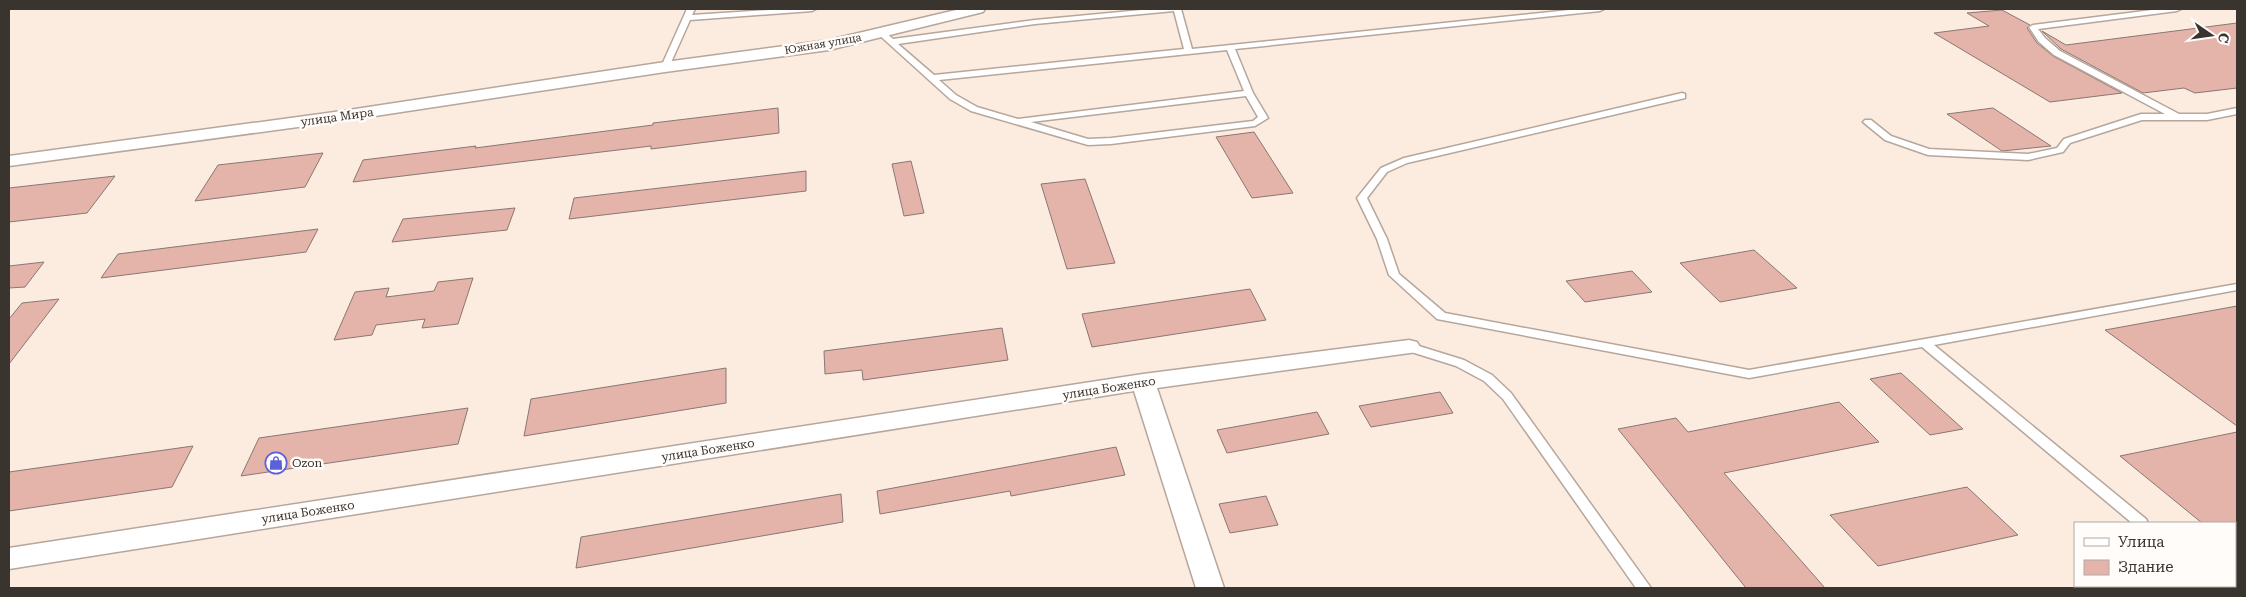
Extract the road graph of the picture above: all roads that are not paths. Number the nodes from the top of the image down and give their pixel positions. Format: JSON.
{"nodes":[{"id":1,"x":691,"y":9,"type":"edge"},
{"id":2,"x":812,"y":9,"type":"edge"},
{"id":3,"x":978,"y":9,"type":"edge"},
{"id":4,"x":1176,"y":9,"type":"edge"},
{"id":5,"x":1600,"y":9,"type":"edge"},
{"id":6,"x":2177,"y":9,"type":"edge"},
{"id":7,"x":687,"y":18,"type":"junction"},
{"id":8,"x":886,"y":37,"type":"junction"},
{"id":9,"x":1230,"y":48,"type":"junction"},
{"id":10,"x":1189,"y":52,"type":"junction"},
{"id":11,"x":665,"y":66,"type":"junction"},
{"id":12,"x":931,"y":78,"type":"junction"},
{"id":13,"x":1249,"y":93,"type":"junction"},
{"id":14,"x":1682,"y":96,"type":"dead end"},
{"id":15,"x":2237,"y":111,"type":"edge"},
{"id":16,"x":2179,"y":118,"type":"junction"},
{"id":17,"x":1014,"y":121,"type":"junction"},
{"id":18,"x":1868,"y":122,"type":"dead end"},
{"id":19,"x":9,"y":160,"type":"edge"},
{"id":20,"x":2237,"y":287,"type":"edge"},
{"id":21,"x":1926,"y":344,"type":"junction"},
{"id":22,"x":1409,"y":347,"type":"joint"},
{"id":23,"x":1143,"y":382,"type":"junction"},
{"id":24,"x":2140,"y":522,"type":"edge"},
{"id":25,"x":9,"y":559,"type":"edge"},
{"id":26,"x":1210,"y":588,"type":"edge"},
{"id":27,"x":1644,"y":588,"type":"edge"}],
"edges":[{"from":1,"to":7,"type":"lane"},
{"from":2,"to":7,"type":"lane"},
{"from":3,"to":8,"type":"street","name":"Южная улица"},
{"from":4,"to":8,"type":"lane"},
{"from":4,"to":10,"type":"lane"},
{"from":5,"to":9,"type":"lane"},
{"from":6,"to":16,"type":"lane"},
{"from":7,"to":11,"type":"lane"},
{"from":8,"to":11,"type":"street","name":"Южная улица"},
{"from":8,"to":12,"type":"lane"},
{"from":9,"to":10,"type":"lane"},
{"from":9,"to":13,"type":"lane"},
{"from":10,"to":12,"type":"lane"},
{"from":11,"to":19,"type":"street","name":"улица Мира"},
{"from":12,"to":17,"type":"lane"},
{"from":13,"to":17,"type":"lane"},
{"from":13,"to":17,"type":"lane"},
{"from":14,"to":21,"type":"lane"},
{"from":15,"to":16,"type":"lane"},
{"from":16,"to":18,"type":"lane"},
{"from":20,"to":21,"type":"lane"},
{"from":21,"to":24,"type":"lane"},
{"from":22,"to":23,"type":"street","name":"улица Боженко"},
{"from":22,"to":27,"type":"lane"},
{"from":23,"to":25,"type":"street","name":"улица Боженко"},
{"from":23,"to":26,"type":"street"}]}
